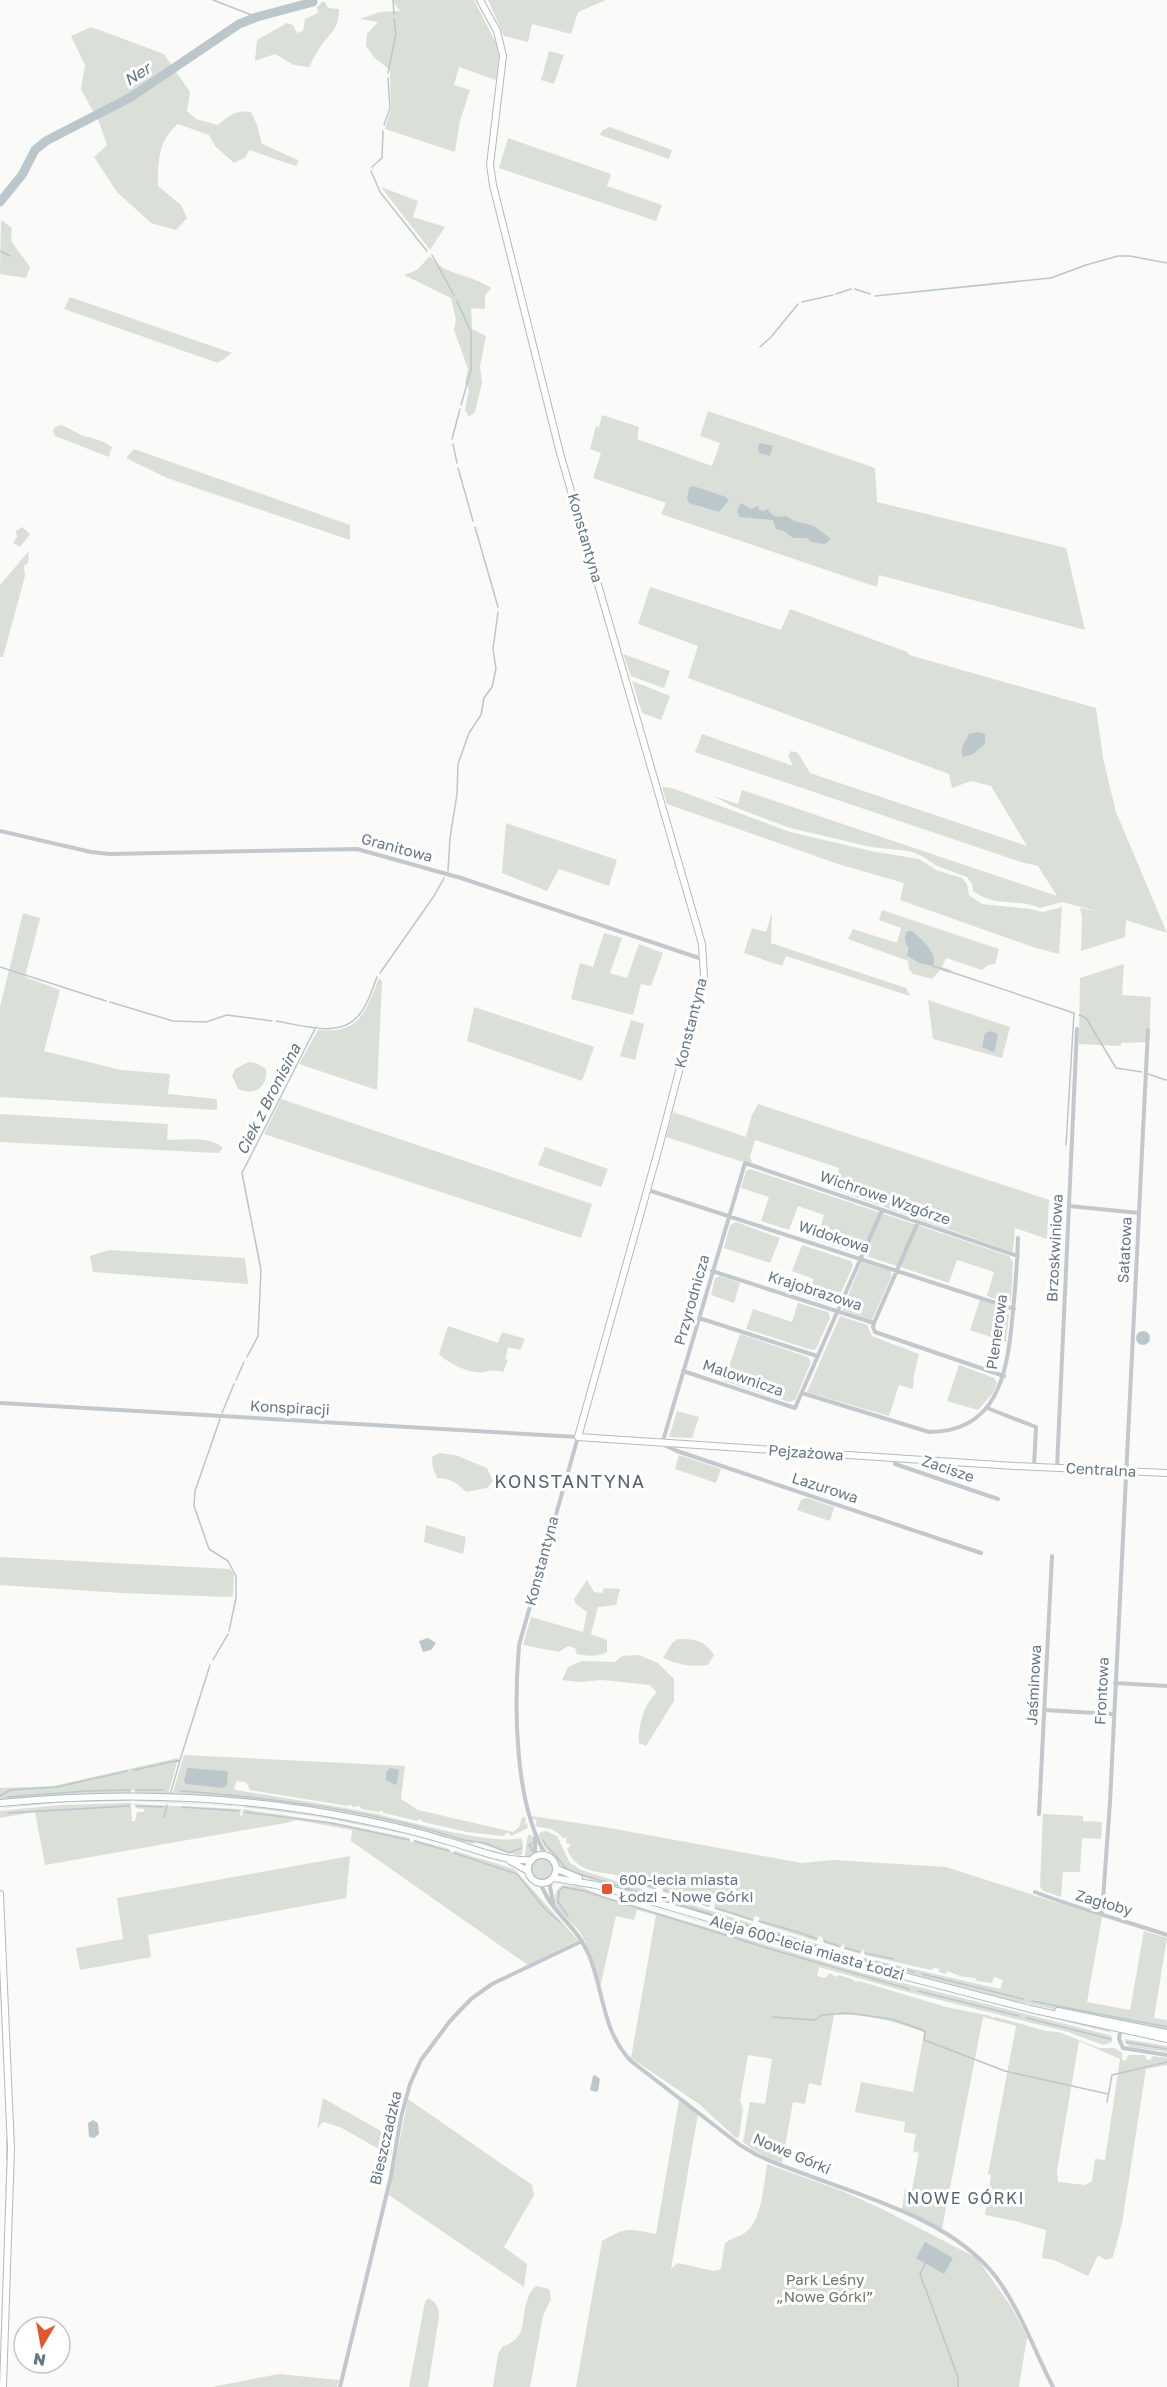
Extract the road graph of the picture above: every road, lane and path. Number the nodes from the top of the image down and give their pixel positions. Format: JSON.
{"nodes":[{"id":1,"x":480,"y":0,"type":"edge"},
{"id":2,"x":0,"y":831,"type":"edge"},
{"id":3,"x":705,"y":960,"type":"junction"},
{"id":4,"x":1077,"y":1029,"type":"dead end"},
{"id":5,"x":1148,"y":1030,"type":"dead end"},
{"id":6,"x":744,"y":1163,"type":"joint"},
{"id":7,"x":647,"y":1190,"type":"junction"},
{"id":8,"x":1069,"y":1206,"type":"junction"},
{"id":9,"x":882,"y":1210,"type":"junction"},
{"id":10,"x":1139,"y":1213,"type":"junction"},
{"id":11,"x":729,"y":1216,"type":"junction"},
{"id":12,"x":918,"y":1222,"type":"junction"},
{"id":13,"x":1018,"y":1238,"type":"dead end"},
{"id":14,"x":1018,"y":1256,"type":"junction"},
{"id":15,"x":860,"y":1258,"type":"junction"},
{"id":16,"x":897,"y":1270,"type":"junction"},
{"id":17,"x":712,"y":1271,"type":"junction"},
{"id":18,"x":1014,"y":1309,"type":"junction"},
{"id":19,"x":837,"y":1311,"type":"junction"},
{"id":20,"x":699,"y":1318,"type":"junction"},
{"id":21,"x":874,"y":1323,"type":"junction"},
{"id":22,"x":817,"y":1356,"type":"junction"},
{"id":23,"x":683,"y":1371,"type":"junction"},
{"id":24,"x":1004,"y":1376,"type":"junction"},
{"id":25,"x":802,"y":1393,"type":"junction"},
{"id":26,"x":0,"y":1403,"type":"edge"},
{"id":27,"x":987,"y":1408,"type":"junction"},
{"id":28,"x":578,"y":1437,"type":"junction"},
{"id":29,"x":662,"y":1444,"type":"junction"},
{"id":30,"x":895,"y":1458,"type":"junction"},
{"id":31,"x":1035,"y":1466,"type":"junction"},
{"id":32,"x":1057,"y":1468,"type":"junction"},
{"id":33,"x":1126,"y":1471,"type":"junction"},
{"id":34,"x":1167,"y":1473,"type":"edge"},
{"id":35,"x":998,"y":1498,"type":"dead end"},
{"id":36,"x":981,"y":1553,"type":"dead end"},
{"id":37,"x":1052,"y":1556,"type":"dead end"},
{"id":38,"x":1115,"y":1683,"type":"junction"},
{"id":39,"x":1167,"y":1686,"type":"edge"},
{"id":40,"x":1044,"y":1710,"type":"junction"},
{"id":41,"x":1113,"y":1714,"type":"junction"},
{"id":42,"x":0,"y":1803,"type":"edge"},
{"id":43,"x":1039,"y":1814,"type":"dead end"},
{"id":44,"x":535,"y":1834,"type":"junction"},
{"id":45,"x":546,"y":1855,"type":"junction"},
{"id":46,"x":504,"y":1858,"type":"junction"},
{"id":47,"x":533,"y":1858,"type":"junction"},
{"id":48,"x":557,"y":1869,"type":"junction"},
{"id":49,"x":528,"y":1871,"type":"junction"},
{"id":50,"x":552,"y":1879,"type":"junction"},
{"id":51,"x":540,"y":1883,"type":"junction"},
{"id":52,"x":596,"y":1886,"type":"junction"},
{"id":53,"x":0,"y":1893,"type":"edge"},
{"id":54,"x":1035,"y":1893,"type":"dead end"},
{"id":55,"x":554,"y":1907,"type":"junction"},
{"id":56,"x":1102,"y":1913,"type":"junction"},
{"id":57,"x":1167,"y":1935,"type":"edge"},
{"id":58,"x":582,"y":1941,"type":"junction"},
{"id":59,"x":1121,"y":2027,"type":"junction"},
{"id":60,"x":1167,"y":2033,"type":"edge"},
{"id":61,"x":1167,"y":2039,"type":"edge"},
{"id":62,"x":1167,"y":2055,"type":"edge"},
{"id":63,"x":9,"y":2225,"type":"junction"},
{"id":64,"x":0,"y":2227,"type":"edge"},
{"id":65,"x":3,"y":2387,"type":"edge"},
{"id":66,"x":340,"y":2387,"type":"edge"},
{"id":67,"x":1053,"y":2387,"type":"edge"}],
"edges":[{"from":1,"to":3,"type":"street","name":"Konstantyna"},
{"from":2,"to":3,"type":"street","name":"Granitowa"},
{"from":3,"to":7,"type":"street","name":"Konstantyna"},
{"from":4,"to":8,"type":"street","name":"Brzoskwiniowa"},
{"from":5,"to":10,"type":"street","name":"Sałatowa"},
{"from":6,"to":9,"type":"street","name":"Wichrowe Wzgórze"},
{"from":6,"to":11,"type":"street","name":"Przyrodnicza"},
{"from":7,"to":11,"type":"street","name":"Widokowa"},
{"from":7,"to":28,"type":"street","name":"Konstantyna"},
{"from":8,"to":10,"type":"street"},
{"from":8,"to":32,"type":"street","name":"Brzoskwiniowa"},
{"from":9,"to":12,"type":"street","name":"Wichrowe Wzgórze"},
{"from":9,"to":15,"type":"street"},
{"from":10,"to":33,"type":"street","name":"Sałatowa"},
{"from":11,"to":15,"type":"street","name":"Widokowa"},
{"from":11,"to":17,"type":"street","name":"Przyrodnicza"},
{"from":12,"to":14,"type":"street","name":"Wichrowe Wzgórze"},
{"from":12,"to":16,"type":"street"},
{"from":13,"to":14,"type":"street","name":"Plenerowa"},
{"from":14,"to":18,"type":"street","name":"Plenerowa"},
{"from":15,"to":16,"type":"street","name":"Widokowa"},
{"from":15,"to":19,"type":"street"},
{"from":16,"to":18,"type":"street","name":"Widokowa"},
{"from":16,"to":21,"type":"street"},
{"from":17,"to":19,"type":"street","name":"Krajobrazowa"},
{"from":17,"to":20,"type":"street","name":"Przyrodnicza"},
{"from":18,"to":24,"type":"street","name":"Plenerowa"},
{"from":19,"to":21,"type":"street","name":"Krajobrazowa"},
{"from":19,"to":22,"type":"street"},
{"from":20,"to":22,"type":"street"},
{"from":20,"to":23,"type":"street","name":"Przyrodnicza"},
{"from":21,"to":24,"type":"street","name":"Krajobrazowa"},
{"from":22,"to":25,"type":"street"},
{"from":23,"to":25,"type":"street","name":"Malownicza"},
{"from":23,"to":29,"type":"street","name":"Przyrodnicza"},
{"from":24,"to":27,"type":"street","name":"Plenerowa"},
{"from":25,"to":27,"type":"street","name":"Plenerowa"},
{"from":26,"to":28,"type":"street","name":"Konspiracji"},
{"from":27,"to":31,"type":"street"},
{"from":28,"to":29,"type":"street","name":"Pejzażowa"},
{"from":28,"to":44,"type":"street","name":"Konstantyna"},
{"from":29,"to":30,"type":"street","name":"Pejzażowa"},
{"from":29,"to":36,"type":"street","name":"Lazurowa"},
{"from":30,"to":31,"type":"street","name":"Pejzażowa"},
{"from":30,"to":35,"type":"street","name":"Zacisze"},
{"from":31,"to":32,"type":"street","name":"Centralna"},
{"from":32,"to":33,"type":"street","name":"Centralna"},
{"from":33,"to":34,"type":"street","name":"Centralna"},
{"from":33,"to":38,"type":"street","name":"Frontowa"},
{"from":37,"to":40,"type":"street","name":"Jaśminowa"},
{"from":38,"to":39,"type":"street"},
{"from":38,"to":41,"type":"street","name":"Frontowa"},
{"from":40,"to":41,"type":"street"},
{"from":40,"to":43,"type":"street","name":"Jaśminowa"},
{"from":41,"to":56,"type":"street","name":"Frontowa"},
{"from":42,"to":46,"type":"street"},
{"from":44,"to":45,"type":"street"},
{"from":44,"to":47,"type":"street"},
{"from":45,"to":47,"type":"street"},
{"from":45,"to":48,"type":"street"},
{"from":46,"to":47,"type":"street"},
{"from":46,"to":49,"type":"street"},
{"from":47,"to":49,"type":"street"},
{"from":48,"to":50,"type":"street"},
{"from":48,"to":52,"type":"street","name":"Aleja 600-lecia miasta Łodzi"},
{"from":49,"to":51,"type":"street"},
{"from":50,"to":51,"type":"street"},
{"from":50,"to":52,"type":"street","name":"Aleja 600-lecia miasta Łodzi"},
{"from":50,"to":55,"type":"street"},
{"from":51,"to":55,"type":"street","name":"Nowe Górki"},
{"from":52,"to":59,"type":"street","name":"Aleja 600-lecia miasta Łodzi"},
{"from":53,"to":63,"type":"street"},
{"from":54,"to":56,"type":"street","name":"Zagłoby"},
{"from":55,"to":58,"type":"street","name":"Nowe Górki"},
{"from":56,"to":57,"type":"street","name":"Zagłoby"},
{"from":58,"to":66,"type":"street","name":"Bieszczadzka"},
{"from":58,"to":67,"type":"street","name":"Nowe Górki"},
{"from":59,"to":60,"type":"street","name":"Aleja 600-lecia miasta Łodzi"},
{"from":59,"to":61,"type":"street","name":"Aleja 600-lecia miasta Łodzi"},
{"from":59,"to":62,"type":"street"},
{"from":63,"to":64,"type":"street"},
{"from":63,"to":65,"type":"street"}]}
